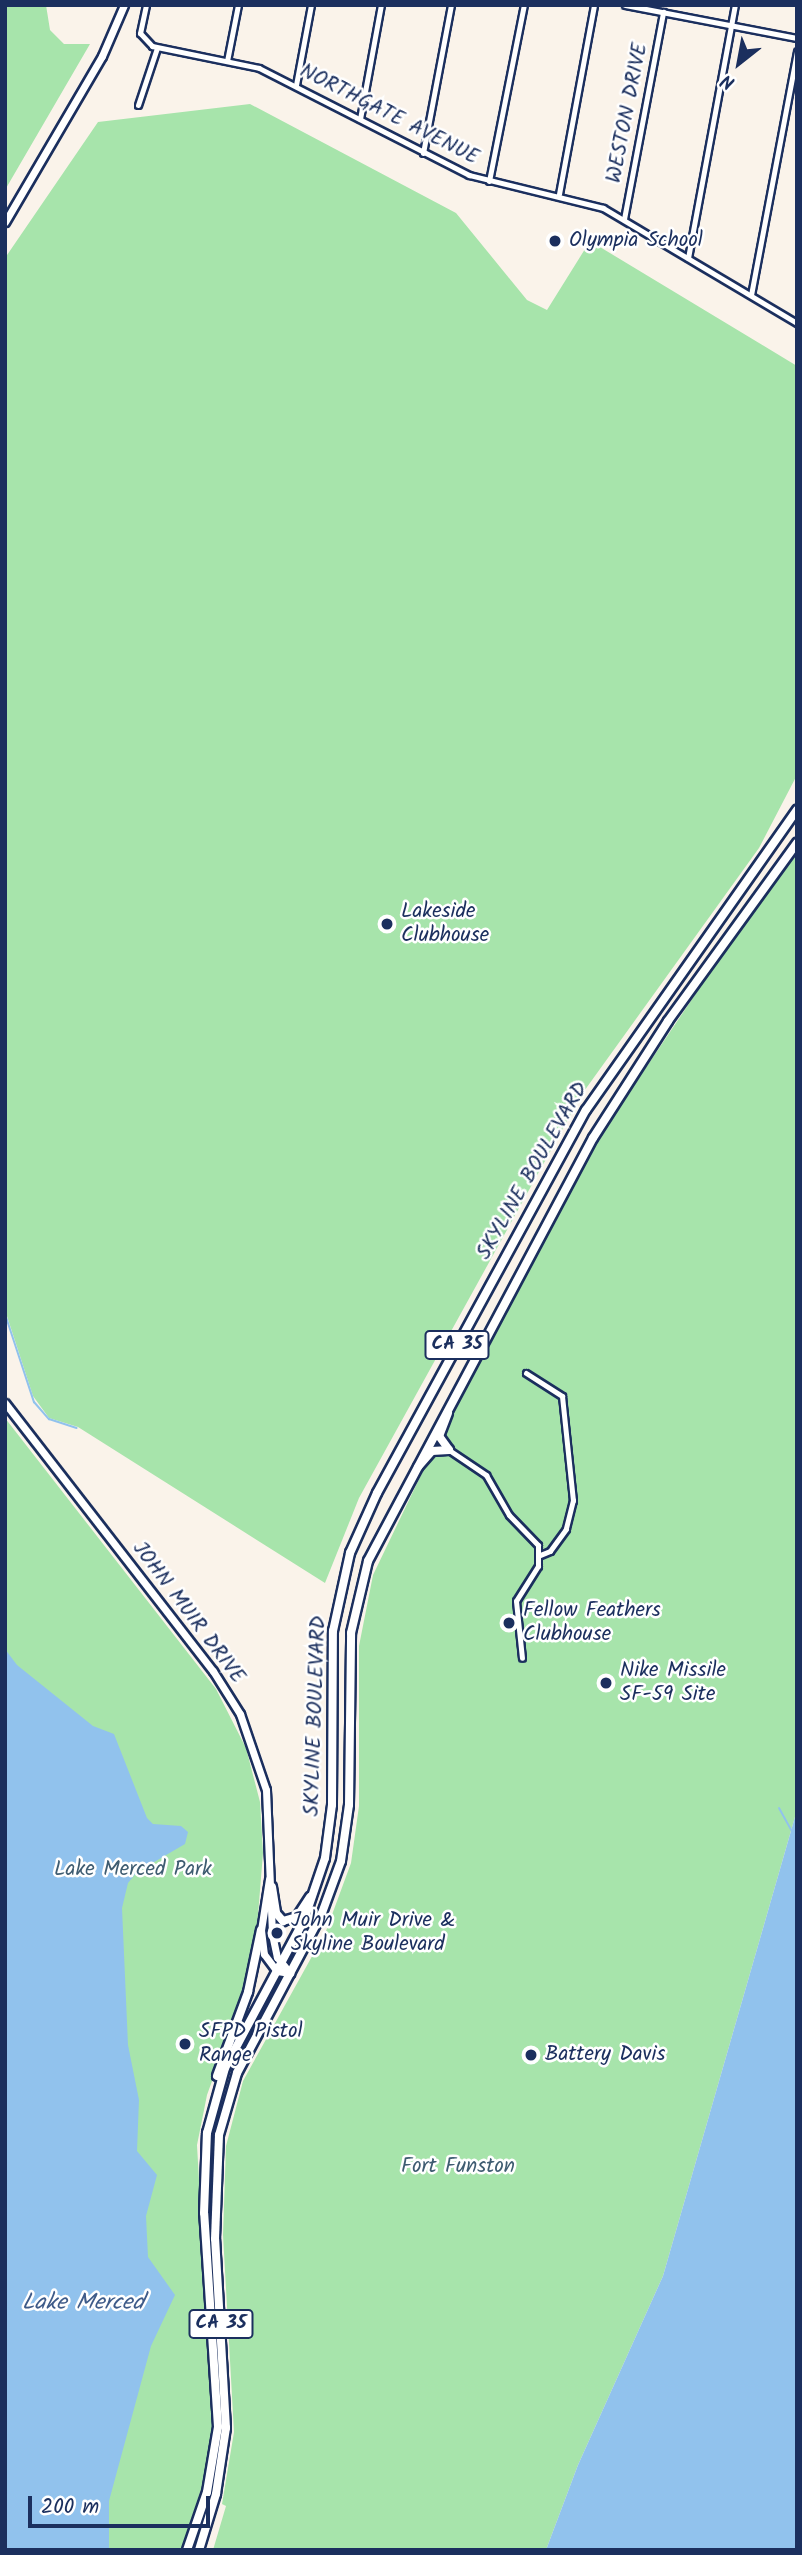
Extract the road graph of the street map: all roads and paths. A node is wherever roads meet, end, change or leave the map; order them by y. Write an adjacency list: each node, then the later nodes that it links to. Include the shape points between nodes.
1 (124, 5): 24 (street, via 102,56)
2 (146, 5): 14 (street, via 140,33)
3 (238, 5): 16 (street)
4 (311, 5): 17 (street)
5 (381, 5): 19 (street)
6 (452, 5): 20 (street)
7 (524, 5): 21 (street)
8 (594, 5): 22 (street)
9 (625, 5): 11 (street)
10 (735, 5): 12 (street)
11 (663, 12): 12 (street); 23 (street, WESTON DRIVE)
12 (731, 25): 13 (street); 25 (street)
13 (797, 38)
14 (156, 48): 16 (street, NORTHGATE AVENUE); 18 (street)
15 (797, 51): 26 (street)
16 (227, 61): 17 (street, NORTHGATE AVENUE, via 259,68)
17 (296, 85): 19 (street, NORTHGATE AVENUE)
18 (138, 105)
19 (360, 118): 20 (street, NORTHGATE AVENUE)
20 (423, 153): 21 (street, NORTHGATE AVENUE)
21 (489, 181): 22 (street, NORTHGATE AVENUE)
22 (559, 194): 23 (street, NORTHGATE AVENUE)
23 (624, 219): 25 (street, NORTHGATE AVENUE)
24 (5, 222)
25 (688, 258): 26 (street, NORTHGATE AVENUE)
26 (751, 295): 27 (street, NORTHGATE AVENUE)
27 (797, 323)
28 (797, 810): 38 (main road, SKYLINE BOULEVARD / CA 35, via 586,1111 360,1528 342,1579 333,1631 332,1805)
29 (797, 843): 31 (main road, SKYLINE BOULEVARD / CA 35, via 603,1120)
30 (526, 1373): 35 (street, via 562,1396 573,1500 566,1529 550,1551)
31 (461, 1380): 33 (main road, via 439,1436); 34 (main road, SKYLINE BOULEVARD / CA 35)
32 (5, 1403): 37 (street, JOHN MUIR DRIVE, via 235,1704 264,1778 271,1827)
33 (449, 1450): 34 (main road, via 432,1451); 35 (street, via 486,1475 509,1515 535,1540)
34 (409, 1477): 43 (main road, SKYLINE BOULEVARD / CA 35, via 373,1548 355,1608 349,1658 349,1805 341,1861 328,1901)
35 (540, 1555): 36 (street, via 516,1601)
36 (522, 1658)
37 (270, 1875): 39 (street, JOHN MUIR DRIVE); 40 (street, JOHN MUIR DRIVE)
38 (319, 1883): 39 (main road, via 299,1914 289,1921 276,1913); 41 (main road, SKYLINE BOULEVARD / CA 35)
39 (272, 1887): 41 (street, JOHN MUIR DRIVE, via 272,1934)
40 (261, 1930): 42 (street, JOHN MUIR DRIVE, via 264,1954); 44 (main road, via 251,1983 217,2075)
41 (282, 1961): 42 (main road, SKYLINE BOULEVARD / CA 35); 43 (street, JOHN MUIR DRIVE)
42 (277, 1970): 43 (street); 44 (main road, SKYLINE BOULEVARD / CA 35, via 231,2056)
43 (290, 1973): 46 (main road, SKYLINE BOULEVARD / CA 35, via 237,2073 219,2135 214,2226 226,2428 216,2494)
44 (213, 2106): 45 (main road, SKYLINE BOULEVARD / CA 35, via 206,2146 204,2213 218,2427 211,2479)
45 (187, 2550)
46 (199, 2550)

